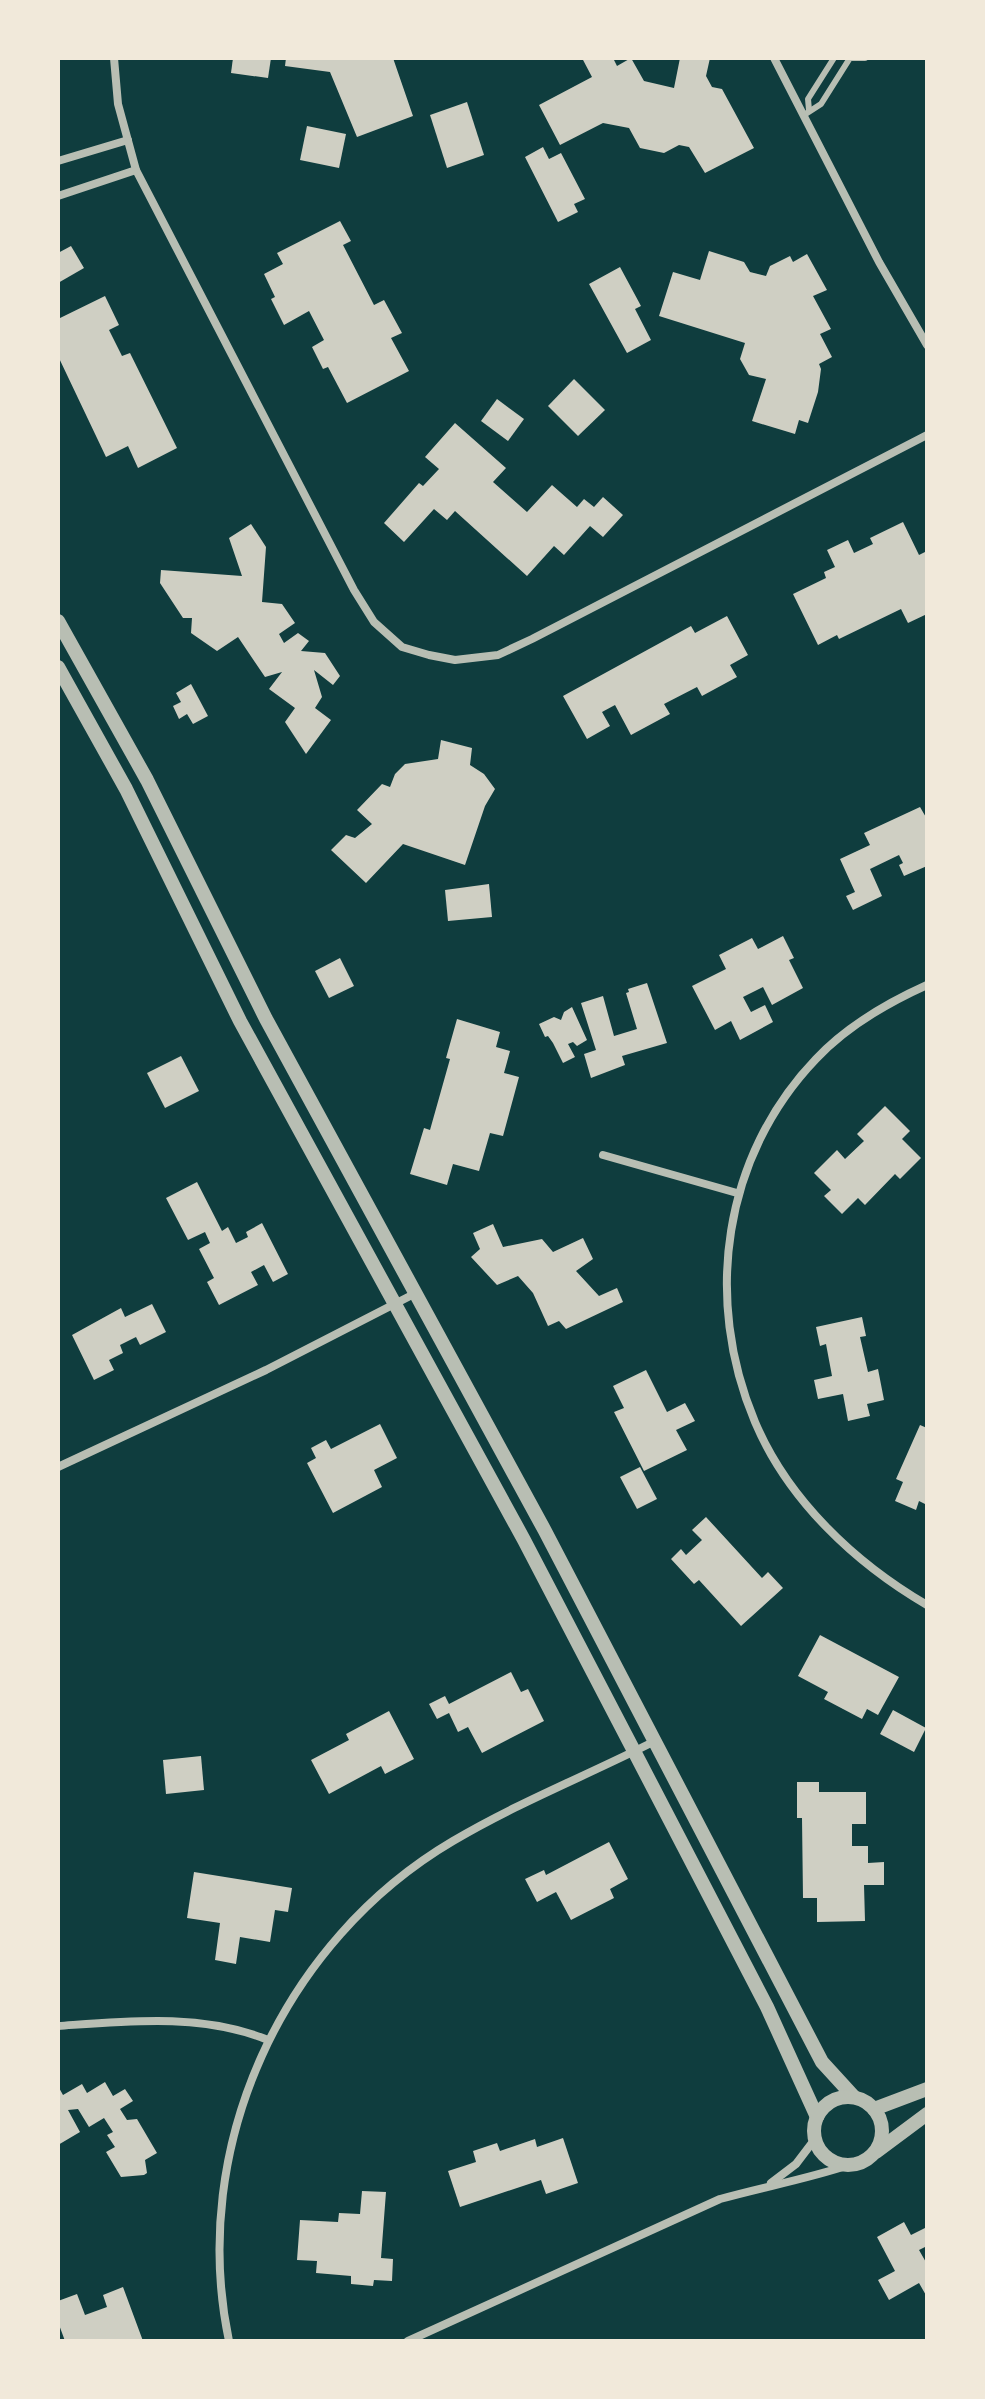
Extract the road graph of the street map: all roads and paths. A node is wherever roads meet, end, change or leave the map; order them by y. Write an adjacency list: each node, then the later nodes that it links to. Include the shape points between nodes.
1 (114, 58): 7 (street)
2 (774, 58): 6 (street)
3 (834, 58): 6 (lane, via 808,99)
4 (851, 58): 5 (lane); 6 (lane, via 821,104)
5 (865, 58)
6 (806, 112): 11 (street, via 879,262)
7 (128, 140): 8 (street); 9 (street)
8 (58, 161)
9 (136, 170): 10 (street); 12 (street, via 354,590 374,622 402,647 455,660 498,655)
10 (58, 196)
11 (927, 345)
12 (927, 435)
13 (58, 621): 18 (street, via 147,780 266,1019)
14 (58, 667): 19 (street, via 126,789 240,1021)
15 (927, 985): 17 (street, via 861,1022 817,1057 777,1110)
16 (603, 1155): 17 (street)
17 (737, 1193): 21 (street, via 726,1263 727,1309 736,1364 755,1423 811,1510 888,1582)
18 (414, 1294): 19 (street); 22 (street)
19 (395, 1305): 20 (street); 23 (street)
20 (58, 1467)
21 (927, 1605)
22 (655, 1741): 23 (street); 27 (street, via 822,2062)
23 (634, 1751): 25 (street, via 453,1841 391,1884 302,1981); 30 (street, via 767,2007)
24 (58, 2026): 25 (street, via 189,2022 218,2024)
25 (268, 2040): 35 (street, via 247,2089 221,2196)
26 (925, 2095): 28 (street)
27 (854, 2097): 28 (street); 30 (street, via 832,2101)
28 (874, 2109): 32 (street, via 882,2137)
29 (927, 2114): 32 (street)
30 (817, 2117): 31 (street)
31 (815, 2139): 33 (street, via 827,2158); 34 (street, via 796,2164)
32 (872, 2155): 33 (street)
33 (849, 2165): 34 (street)
34 (767, 2185): 36 (street, via 720,2199)
35 (229, 2341)
36 (408, 2341)

